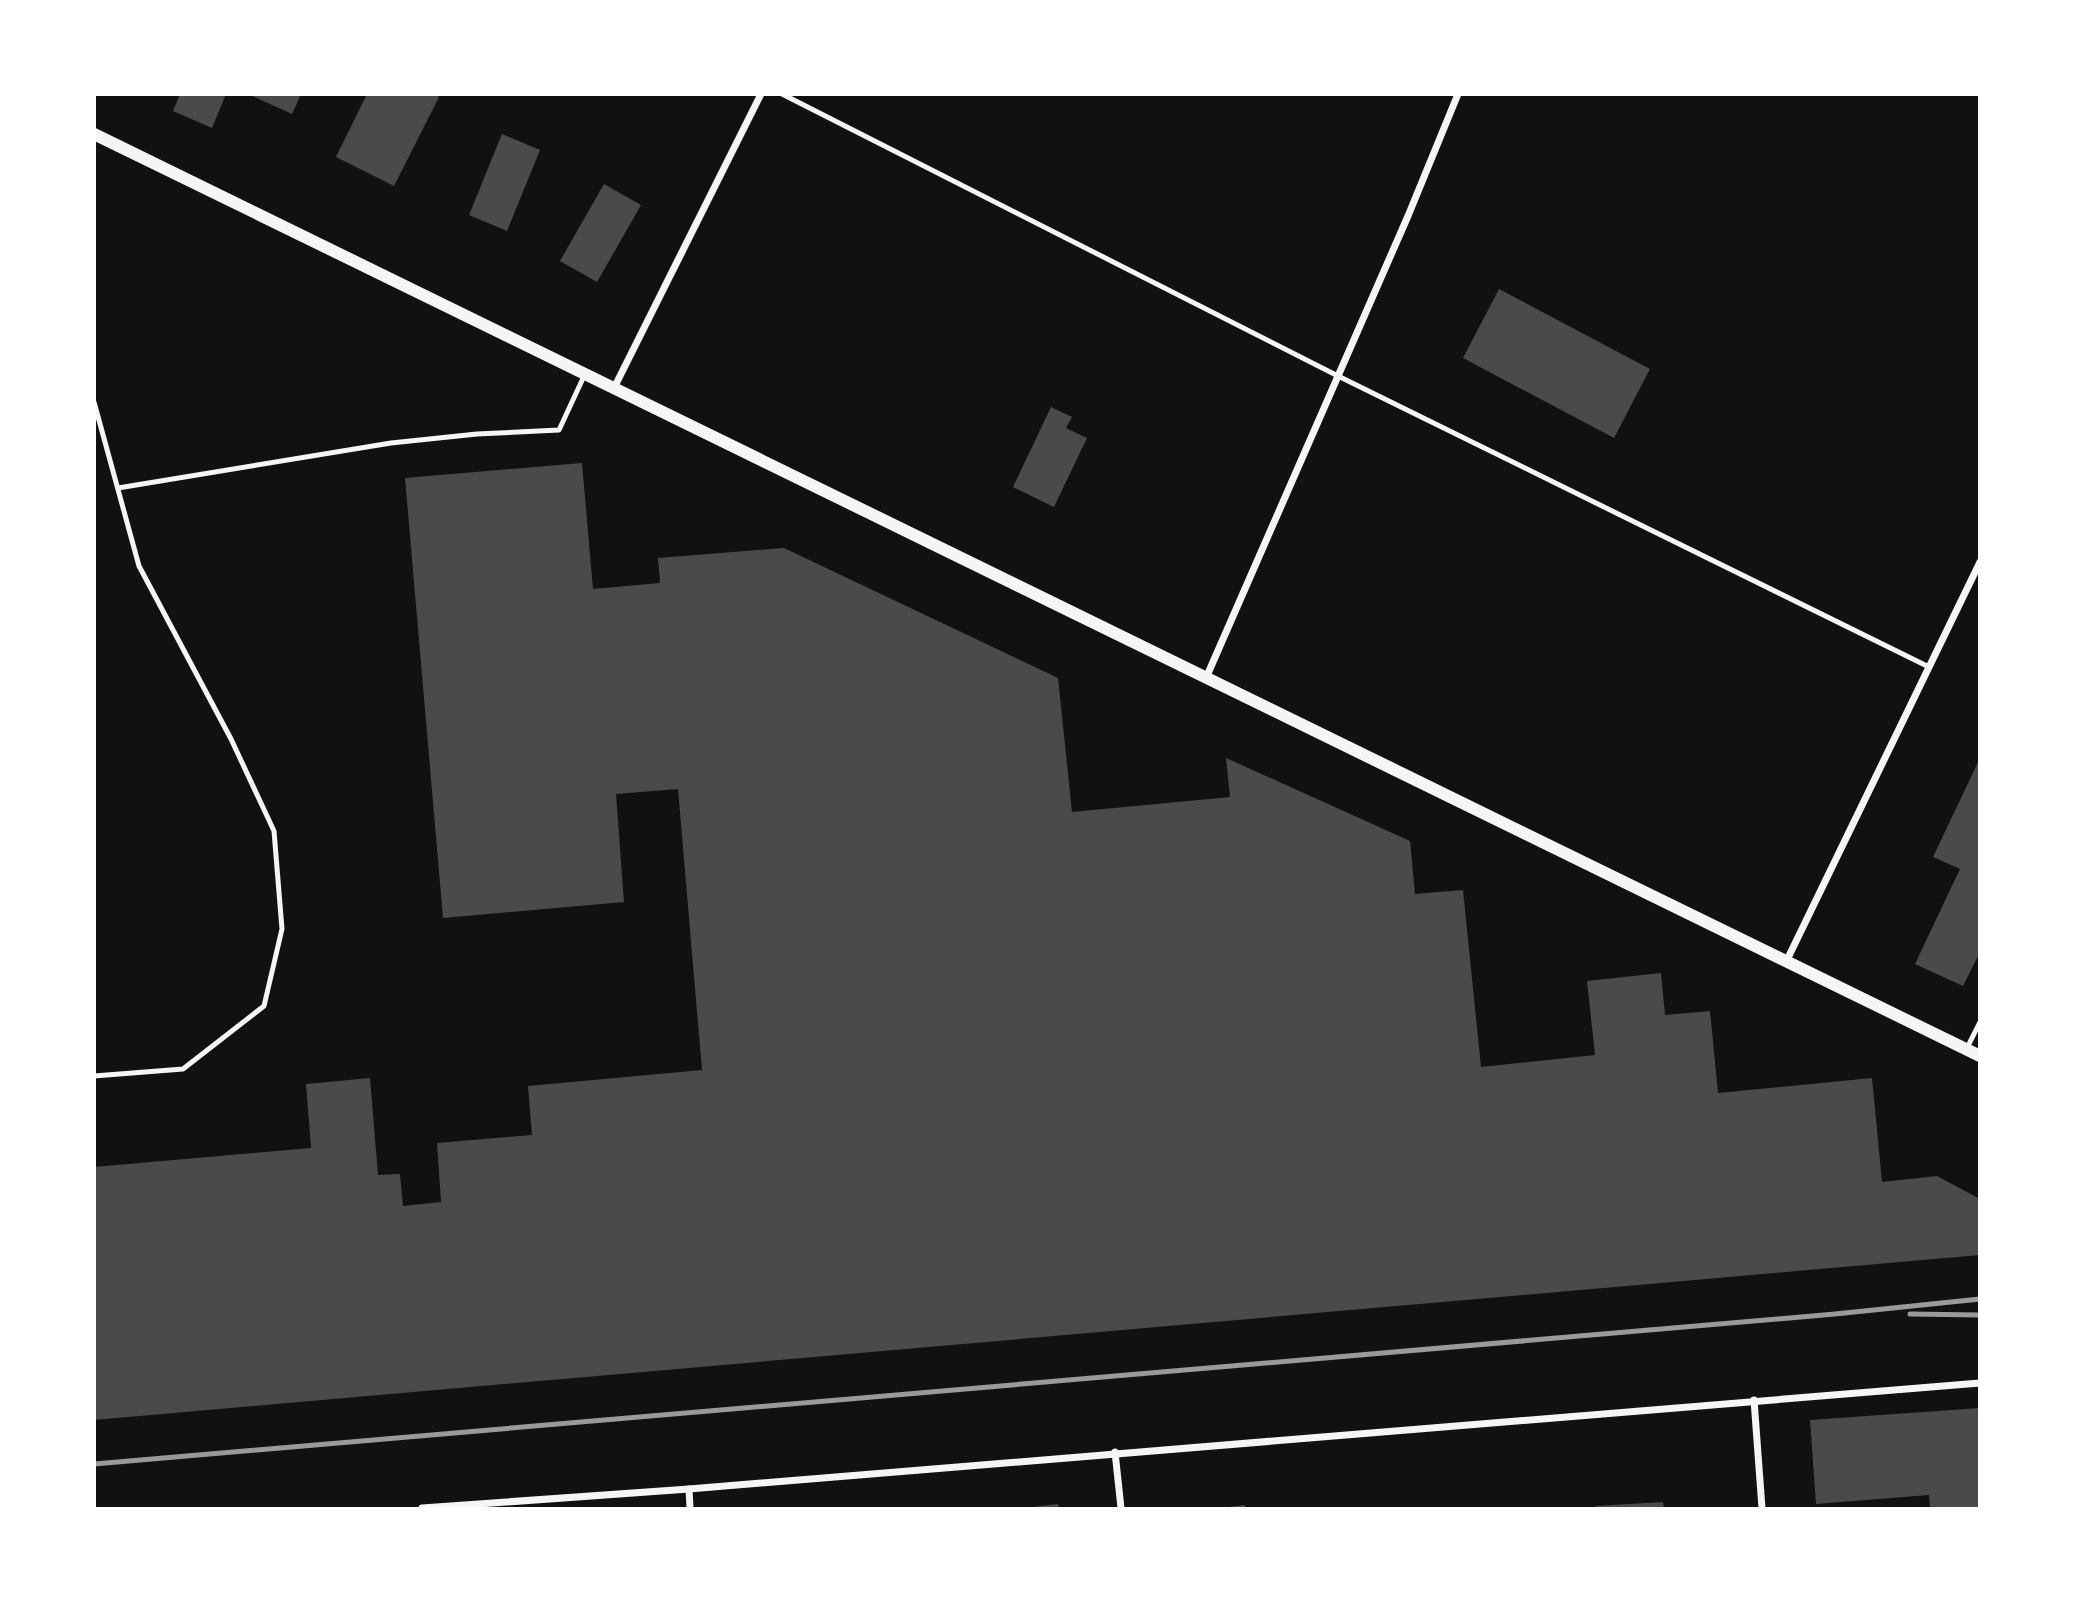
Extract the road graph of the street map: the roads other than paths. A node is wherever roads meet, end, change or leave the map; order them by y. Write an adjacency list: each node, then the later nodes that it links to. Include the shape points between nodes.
1 (761, 94): 7 (street)
2 (782, 94): 6 (lane)
3 (1458, 94): 6 (street)
4 (94, 134): 5 (street)
5 (585, 374): 7 (street); 9 (lane, via 558,430 391,443)
6 (1338, 376): 11 (lane); 12 (street)
7 (614, 388): 12 (street)
8 (94, 402): 9 (lane)
9 (118, 488): 17 (lane, via 139,566 274,831 282,929 264,1006 183,1069)
10 (1979, 562): 11 (street)
11 (1929, 667): 13 (street)
12 (1206, 678): 13 (street)
13 (1786, 962): 15 (street)
14 (1979, 1022): 15 (lane)
15 (1966, 1050): 16 (street)
16 (1979, 1056)
17 (94, 1076)
18 (1979, 1383): 19 (street)
19 (1754, 1400): 20 (street); 25 (street)
20 (1115, 1452): 21 (street); 24 (street)
21 (689, 1489): 22 (street); 23 (street)
22 (422, 1508)
23 (691, 1508)
24 (1121, 1508)
25 (1762, 1508)

